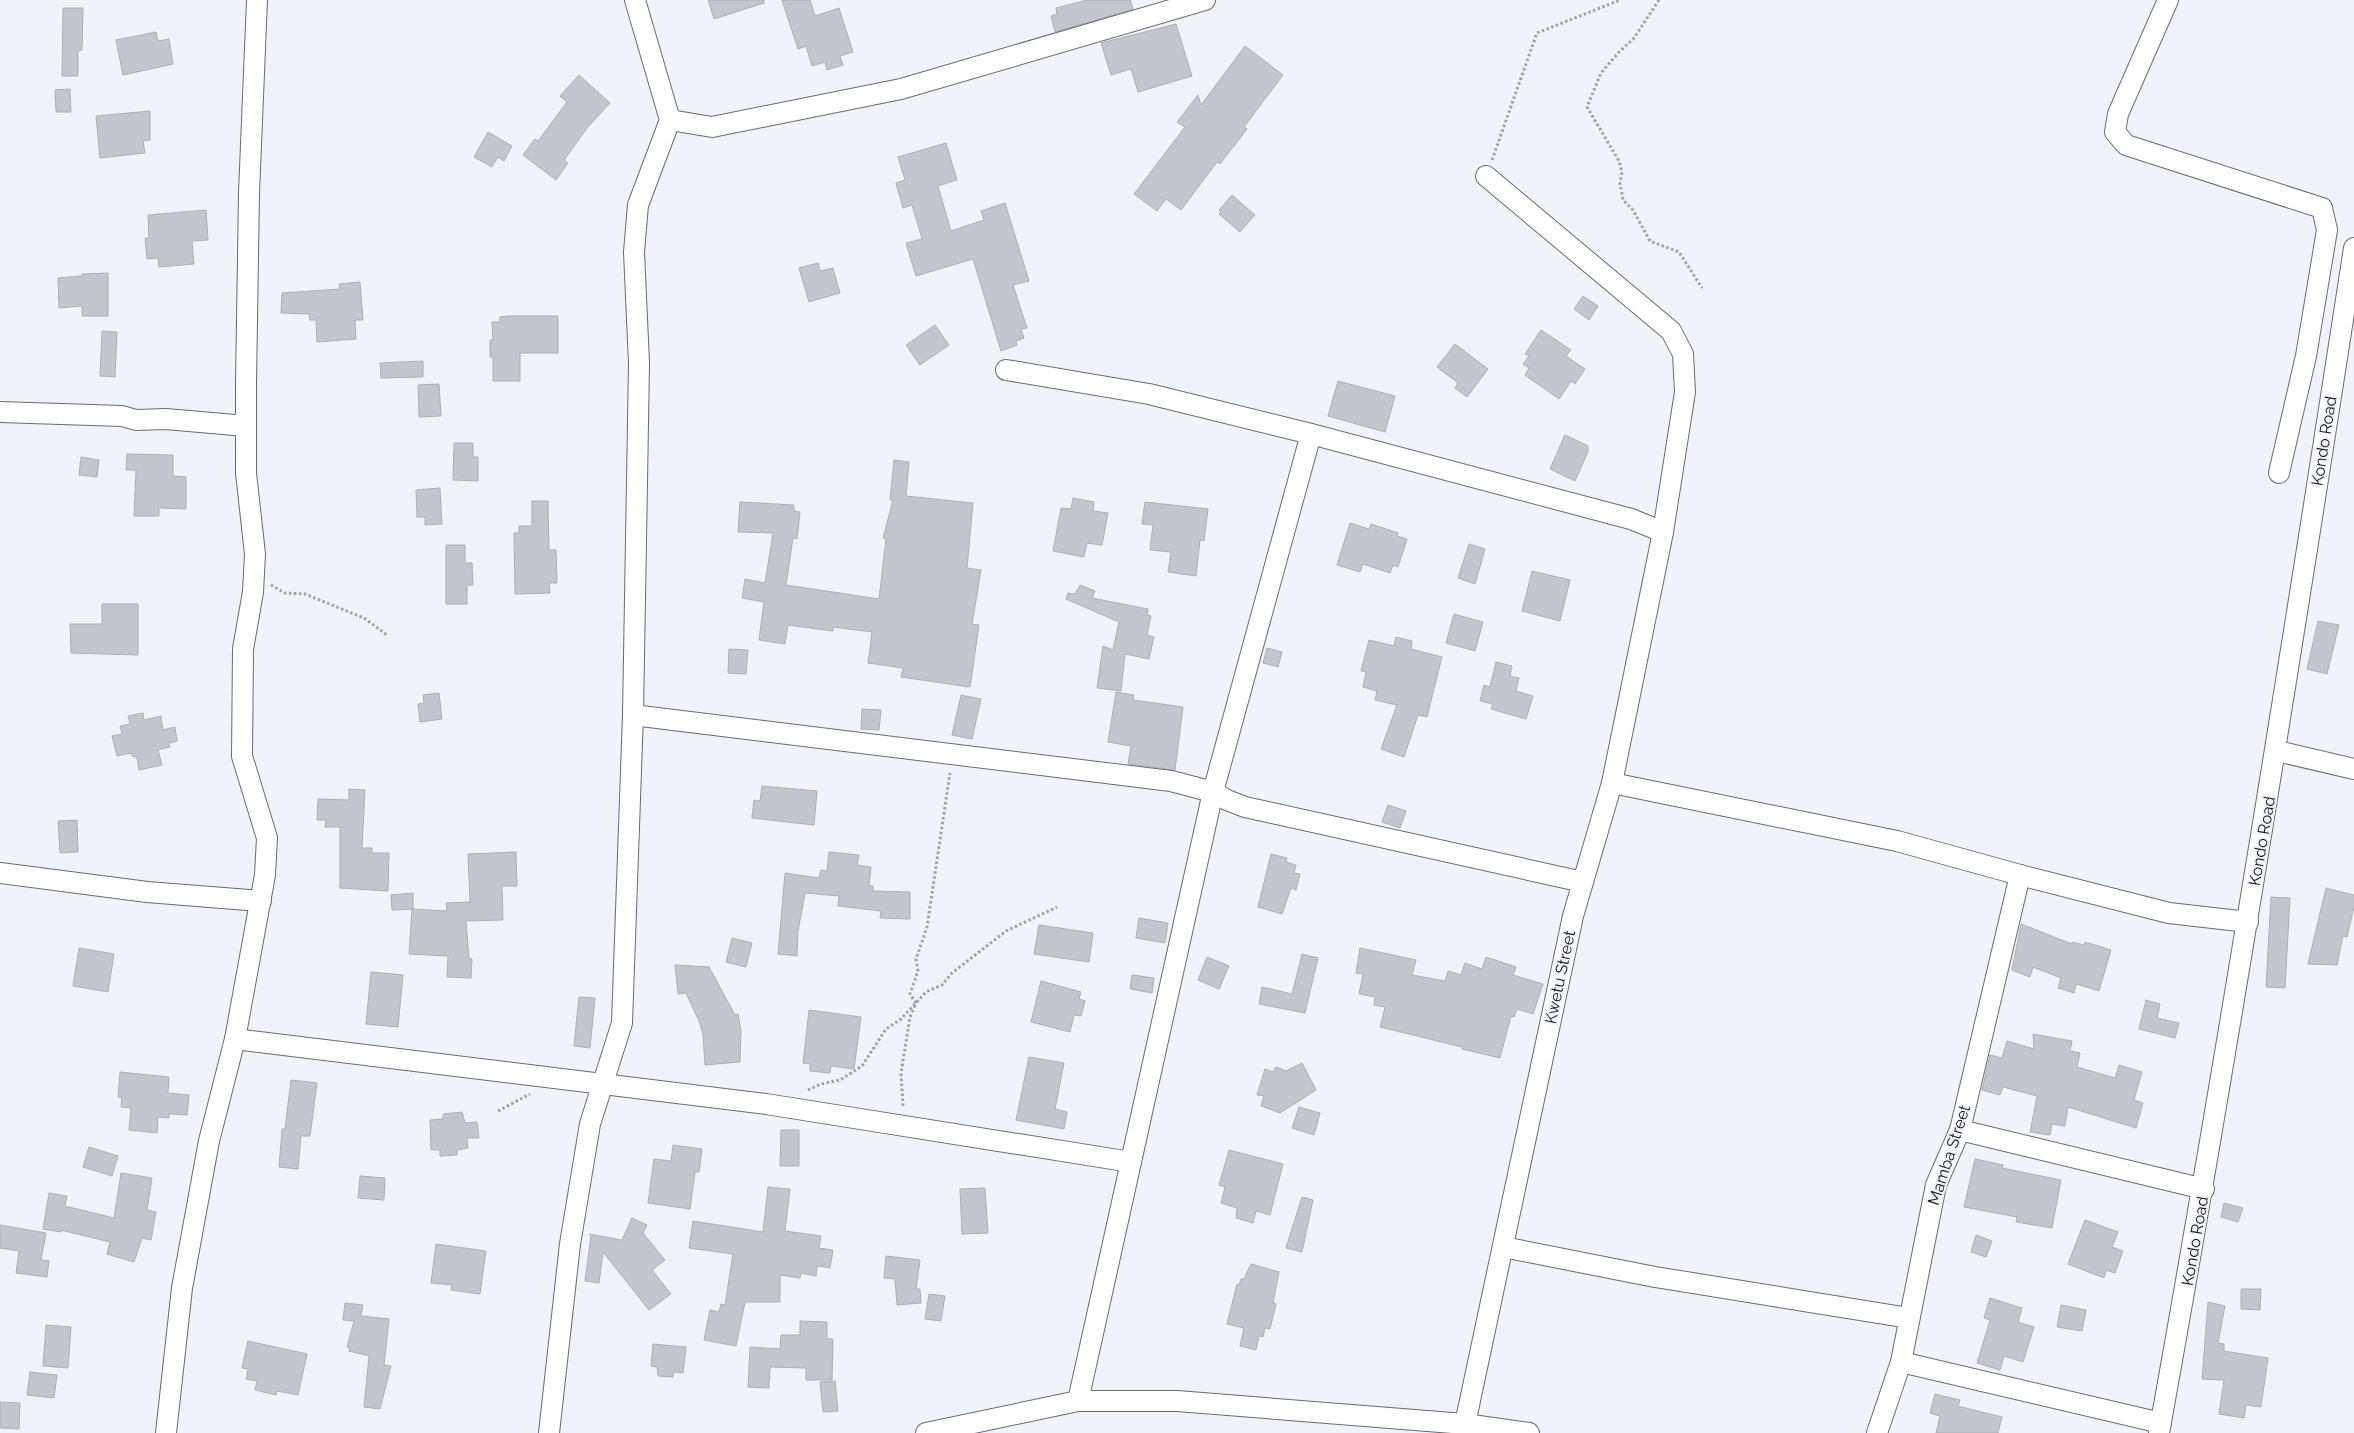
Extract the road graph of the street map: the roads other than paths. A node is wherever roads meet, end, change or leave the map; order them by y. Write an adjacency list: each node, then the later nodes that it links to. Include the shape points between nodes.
1 (257, 0): 10 (street, via 249,203)
2 (635, 0): 5 (street)
3 (1205, 0): 5 (street, via 901,89 712,127)
4 (2168, 0): 12 (street, via 2118,114 2115,132 2126,145 2322,208 2327,230 2306,356)
5 (670, 120): 14 (street, via 638,205 634,252 639,363)
6 (1486, 176): 13 (street, Kwetu Street, via 1671,331 1683,354 1685,392)
7 (2354, 248): 15 (street, Kondo Road)
8 (1006, 370): 11 (street, via 1149,394)
9 (0, 412): 10 (street, via 122,416 136,420 166,419)
10 (246, 426): 22 (street, via 246,473 255,554 253,592 243,649 242,756 266,838)
11 (1312, 434): 13 (street, via 1631,520); 18 (street)
12 (2279, 473)
13 (1663, 532): 17 (street, Kwetu Street)
14 (633, 715): 18 (street, via 1170,782); 25 (street, via 622,1023)
15 (2277, 751): 16 (street); 23 (street, Kondo Road)
16 (2354, 769)
17 (1612, 783): 20 (street, via 1897,841); 21 (street, Kwetu Street)
18 (1213, 792): 21 (street, via 1245,807); 27 (street)
19 (0, 873): 22 (street, via 147,892)
20 (2020, 876): 23 (street, via 2169,913); 26 (street, Mamba Street)
21 (1583, 882): 29 (street, Kwetu Street)
22 (261, 901): 24 (street)
23 (2248, 922): 28 (street, Kondo Road)
24 (235, 1040): 25 (street); 35 (street, via 209,1140 185,1270 171,1368)
25 (603, 1084): 27 (street, via 766,1104); 36 (street, via 590,1124 570,1244)
26 (1960, 1130): 28 (street); 30 (street, Mamba Street, via 1936,1185)
27 (1131, 1162): 32 (street)
28 (2204, 1189): 34 (street, Kondo Road)
29 (1503, 1247): 30 (street, via 1655,1277); 33 (street, Kwetu Street)
30 (1909, 1318): 31 (street, Mamba Street)
31 (1902, 1362): 34 (street); 39 (street, Mamba Street)
32 (1078, 1402): 33 (street, via 1177,1401); 37 (street)
33 (1465, 1424): 38 (street)
34 (2160, 1428)
35 (166, 1433)
36 (549, 1433)
37 (926, 1433)
38 (1529, 1433)
39 (1877, 1433)

